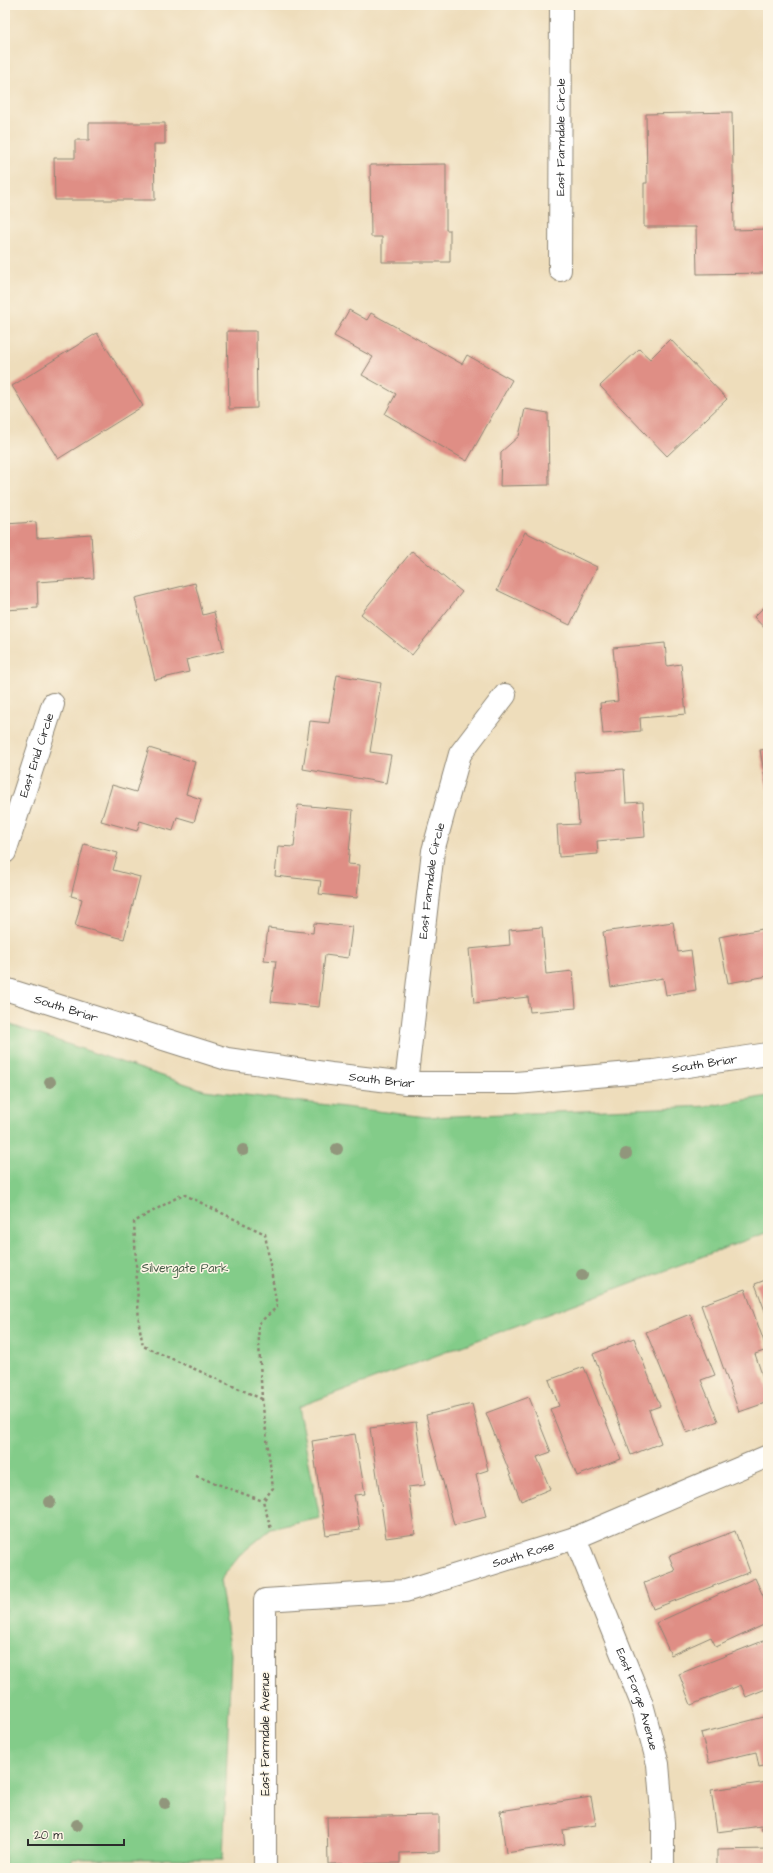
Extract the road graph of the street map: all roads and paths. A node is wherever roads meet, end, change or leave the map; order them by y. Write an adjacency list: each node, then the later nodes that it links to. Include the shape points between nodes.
1 (562, 5): 2 (street, East Farmdale Circle)
2 (560, 270)
3 (505, 695): 8 (street, East Farmdale Circle, via 460,754 433,851)
4 (53, 704): 5 (street, East Enid Circle)
5 (5, 852)
6 (5, 989): 8 (street, South Briar, via 227,1059)
7 (768, 1054): 8 (street, South Briar, via 654,1071 516,1083)
8 (406, 1083)
9 (262, 1399): 9 (path, via 258,1324 277,1308 265,1234 183,1194 134,1222 139,1324 143,1346); 12 (path, via 273,1488)
10 (768, 1456): 14 (street, South Rose)
11 (196, 1476): 12 (path)
12 (263, 1501): 13 (path)
13 (271, 1529)
14 (575, 1538): 15 (street, South Rose, via 405,1591); 17 (street, East Forge Avenue, via 642,1704 658,1764 663,1824)
15 (265, 1600): 16 (street, East Farmdale Avenue)
16 (265, 1868)
17 (663, 1868)

